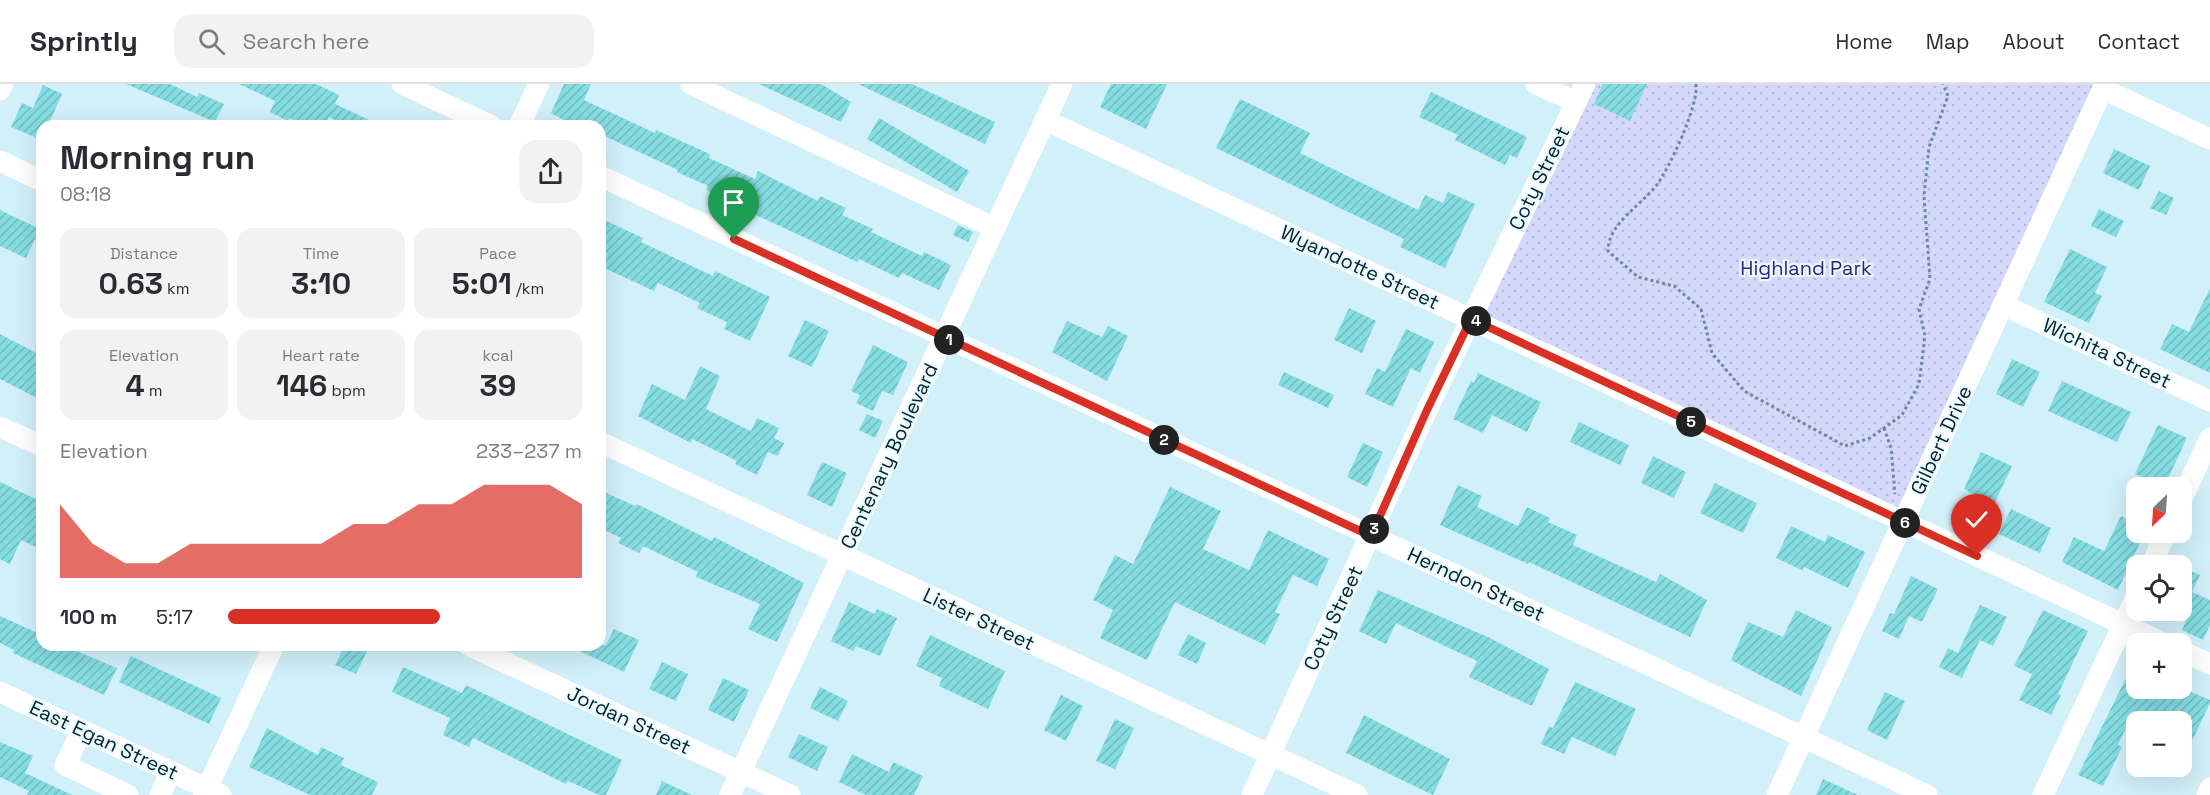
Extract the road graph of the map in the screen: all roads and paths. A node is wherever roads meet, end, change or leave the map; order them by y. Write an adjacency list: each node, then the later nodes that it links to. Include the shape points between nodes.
1 (3, 84): 10 (street)
2 (402, 84): 12 (street)
3 (539, 84): 13 (street)
4 (691, 84): 19 (street)
5 (1062, 84): 14 (street, Centenary Boulevard)
6 (1536, 84): 11 (street)
7 (1696, 84): 25 (path, via 1689,122 1657,185 1612,233 1608,251 1638,277 1674,286 1701,309 1712,353 1744,391 1845,446 1870,438)
8 (1943, 84): 25 (path, via 1948,96 1929,147 1924,196 1930,279 1919,309 1925,336 1919,384 1902,415)
9 (2104, 86): 15 (street); 20 (street, Gilbert Drive)
10 (0, 90)
11 (1580, 93): 21 (street, Coty Street)
12 (479, 120)
13 (522, 120)
14 (1045, 120): 19 (street, Centenary Boulevard); 21 (street, Wyandotte Street)
15 (2210, 139)
16 (0, 161): 17 (street)
17 (36, 178)
18 (606, 179): 22 (street, Herndon Street)
19 (995, 228): 22 (street, Centenary Boulevard)
20 (2003, 305): 23 (street, Wichita Street); 30 (street, Gilbert Drive)
21 (1471, 319): 30 (street, Wyandotte Street); 31 (street, Coty Street)
22 (944, 338): 31 (street, Herndon Street); 32 (street, Centenary Boulevard)
23 (2210, 402)
24 (0, 427): 27 (street)
25 (1884, 428): 30 (path, via 1891,448 1897,513)
26 (2210, 438): 29 (street)
27 (36, 443)
28 (606, 445): 32 (street, Lister Street)
29 (2192, 477)
30 (1904, 522): 34 (street, Wyandotte Street); 42 (street, Gilbert Drive)
31 (1371, 536): 42 (street, Herndon Street); 43 (street, Coty Street)
32 (842, 555): 43 (street, Lister Street); 45 (street, Centenary Boulevard)
33 (2126, 618): 34 (street)
34 (2123, 624): 35 (street, Wyandotte Street); 56 (street)
35 (2142, 633)
36 (271, 651): 47 (street)
37 (481, 651): 45 (street, Jordan Street)
38 (2192, 656): 39 (street)
39 (2210, 664)
40 (0, 692): 41 (street, East Egan Street)
41 (82, 730): 44 (street, East Egan Street); 49 (street, via 65,765)
42 (1804, 737): 48 (street, Herndon Street); 55 (street, Gilbert Drive)
43 (1271, 755): 53 (street, Coty Street); 54 (street, Lister Street)
44 (171, 772): 47 (street, East Egan Street); 50 (street)
45 (740, 772): 51 (street, Centenary Boulevard); 52 (street, Jordan Street)
46 (2210, 788): 57 (street)
47 (211, 793)
48 (1918, 793)
49 (128, 795)
50 (160, 795)
51 (730, 795)
52 (790, 795)
53 (1252, 795)
54 (1357, 795)
55 (1777, 795)
56 (2043, 795)
57 (2207, 795)

